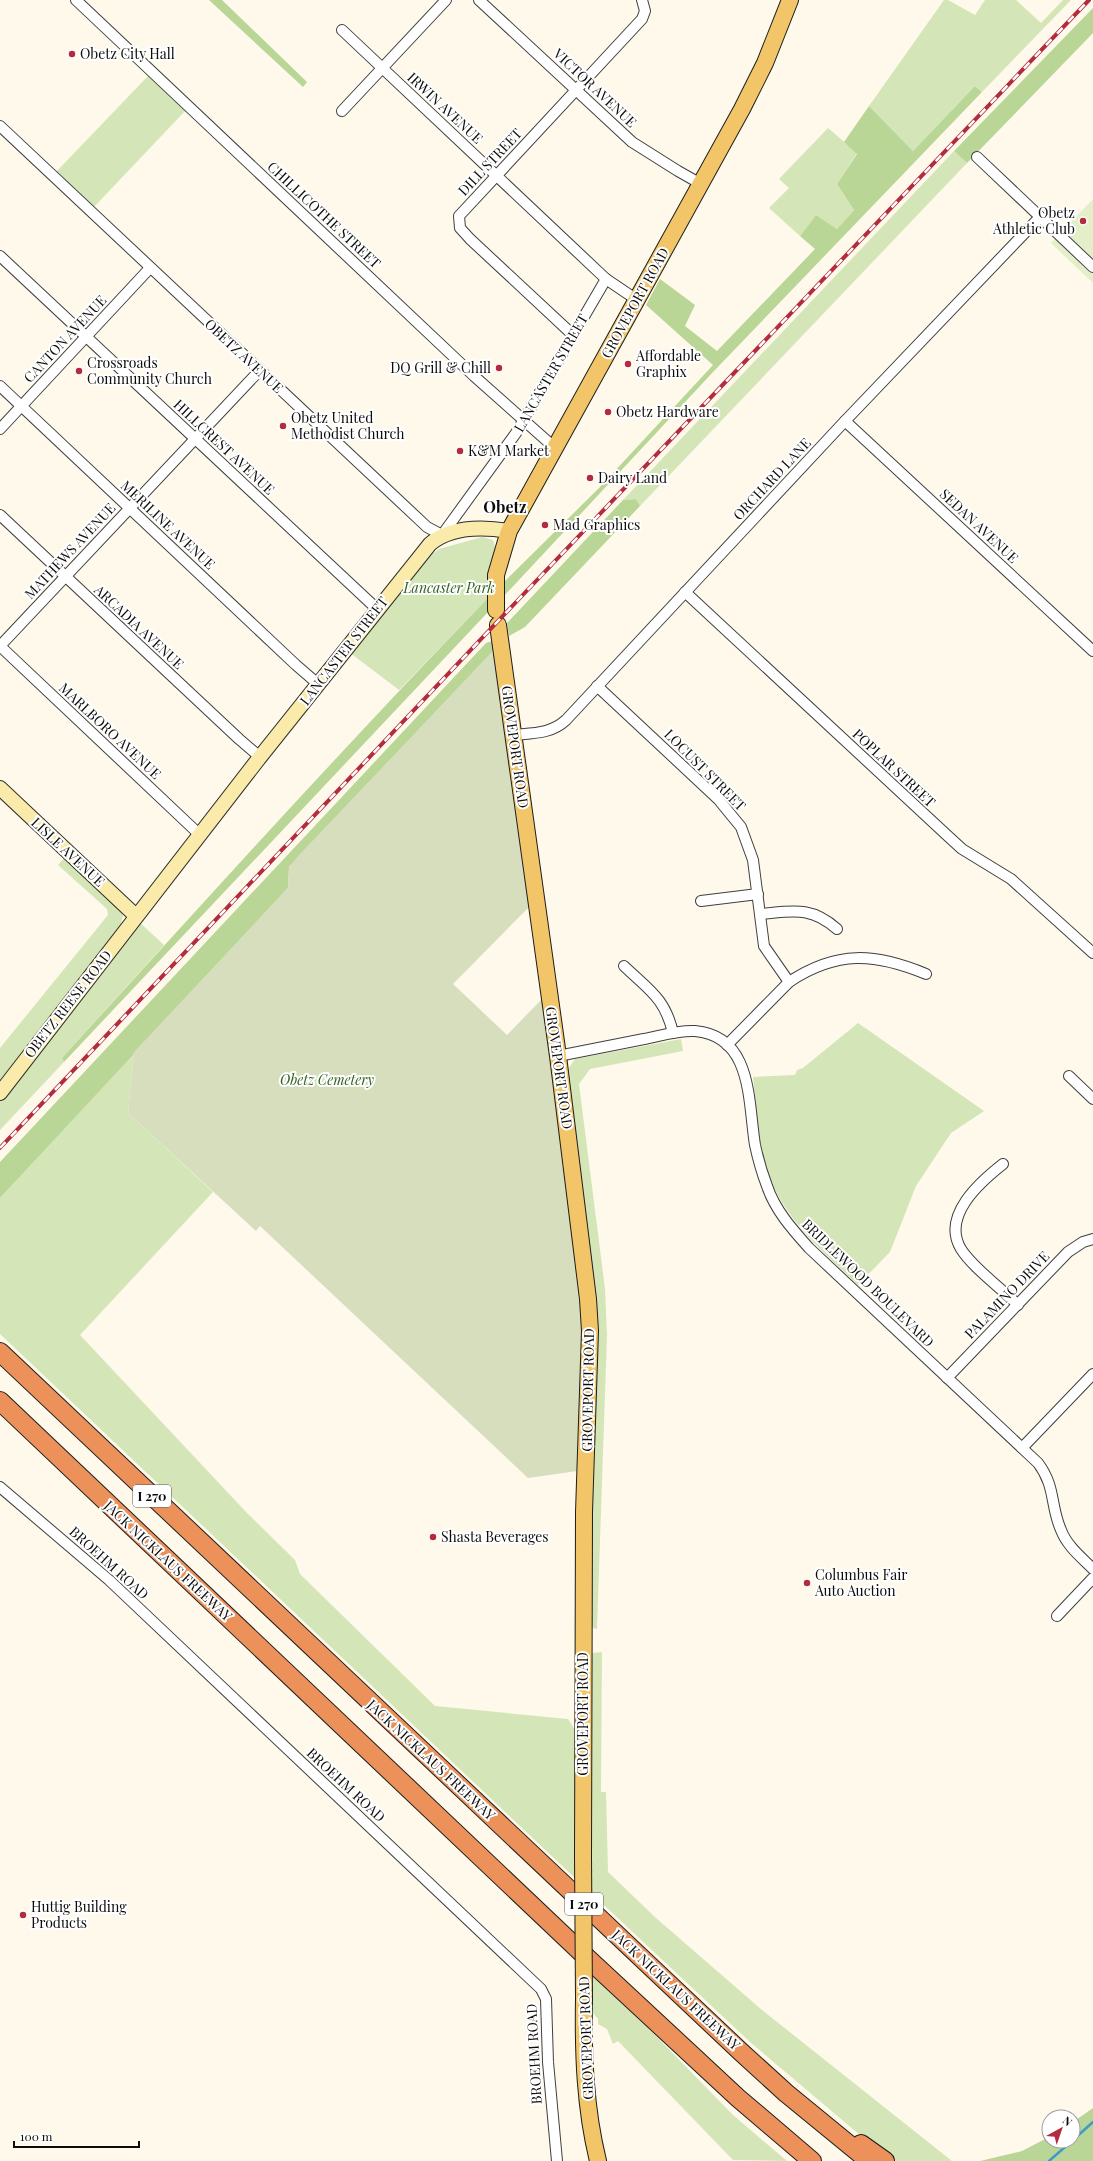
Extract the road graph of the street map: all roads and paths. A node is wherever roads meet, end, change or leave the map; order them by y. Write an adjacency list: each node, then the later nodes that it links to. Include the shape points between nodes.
1 (76, 0): 25 (street, CHILLICOTHE STREET)
2 (446, 0): 7 (street)
3 (479, 0): 8 (street, VICTOR AVENUE)
4 (642, 0): 8 (street, DILL STREET, via 645,11 642,19)
5 (790, 0): 13 (main road, GROVEPORT ROAD, via 765,63)
6 (342, 30): 7 (street, IRWIN AVENUE)
7 (382, 68): 9 (street); 12 (street, IRWIN AVENUE)
8 (576, 91): 12 (street, DILL STREET); 13 (street, VICTOR AVENUE, via 632,142)
9 (342, 111)
10 (0, 126): 17 (street, OBETZ AVENUE)
11 (977, 157): 14 (street)
12 (496, 176): 18 (street, IRWIN AVENUE); 20 (street, DILL STREET, via 458,216 460,228)
13 (701, 184): 19 (main road, GROVEPORT ROAD)
14 (1039, 218): 16 (street); 26 (street, ORCHARD LANE)
15 (0, 256): 21 (street, HILLCREST AVENUE)
16 (1093, 267)
17 (150, 268): 21 (street, CANTON AVENUE); 22 (street, OBETZ AVENUE)
18 (606, 279): 19 (street, IRWIN AVENUE); 20 (street, LANCASTER STREET)
19 (637, 300): 29 (main road, GROVEPORT ROAD)
20 (573, 335): 25 (street, LANCASTER STREET)
21 (87, 337): 24 (street, CANTON AVENUE); 28 (street, HILLCREST AVENUE)
22 (260, 370): 28 (street, MATHEWS AVENUE); 33 (street, OBETZ AVENUE, via 427,527)
23 (0, 386): 24 (street, MERILINE AVENUE)
24 (22, 406): 27 (street, CANTON AVENUE); 30 (street, MERILINE AVENUE)
25 (524, 420): 29 (street, CHILLICOTHE STREET); 33 (street, LANCASTER STREET)
26 (845, 421): 35 (street, ORCHARD LANE); 38 (street, SEDAN AVENUE)
27 (0, 429)
28 (195, 439): 30 (street, MATHEWS AVENUE); 36 (street, HILLCREST AVENUE)
29 (555, 448): 32 (main road, GROVEPORT ROAD)
30 (130, 508): 34 (street, MATHEWS AVENUE); 39 (street, MERILINE AVENUE)
31 (0, 515): 34 (street, ARCADIA AVENUE)
32 (509, 531): 33 (street, via 480,528); 41 (main road, GROVEPORT ROAD, via 496,575 497,617)
33 (442, 536): 36 (street, LANCASTER STREET, via 427,547)
34 (65, 576): 37 (street, MATHEWS AVENUE); 42 (street, ARCADIA AVENUE)
35 (685, 592): 40 (street, ORCHARD LANE); 50 (street, POPLAR STREET, via 950,838 1023,889)
36 (377, 609): 39 (street, LANCASTER STREET)
37 (0, 646): 44 (street, MARLBORO AVENUE)
38 (1093, 651)
39 (318, 684): 42 (street, LANCASTER STREET)
40 (597, 686): 41 (street, ORCHARD LANE, via 558,727); 45 (street, LOCUST STREET, via 730,812 741,827 754,860)
41 (513, 736): 56 (main road, GROVEPORT ROAD)
42 (260, 757): 44 (street, LANCASTER STREET)
43 (0, 788): 48 (street, LISLE AVENUE)
44 (200, 835): 48 (street, LANCASTER STREET)
45 (758, 894): 46 (street); 47 (street, LOCUST STREET)
46 (701, 901)
47 (761, 914): 49 (street, via 806,911 818,914); 53 (street, LOCUST STREET, via 764,946)
48 (136, 916): 58 (street, OBETZ REESE ROAD)
49 (837, 929)
50 (1093, 953)
51 (624, 966): 54 (street, via 663,1004)
52 (926, 974): 53 (street, via 884,959 853,958 826,964)
53 (789, 982): 55 (street)
54 (673, 1033): 55 (street, BRIDLEWOOD BOULEVARD, via 707,1033); 56 (street, BRIDLEWOOD BOULEVARD)
55 (728, 1045): 65 (street, BRIDLEWOOD BOULEVARD, via 743,1069 755,1146 767,1188 783,1217 809,1248)
56 (558, 1056): 74 (main road, GROVEPORT ROAD, bridge, via 580,1227 590,1331 584,1520 584,2055 586,2094)
57 (1068, 1076): 59 (street)
58 (0, 1093)
59 (1093, 1099)
60 (1003, 1164): 62 (street, via 982,1180 961,1209 955,1225 958,1242 967,1257)
61 (1093, 1239): 62 (street, PALAMINO DRIVE, via 1068,1252)
62 (1018, 1305): 65 (street, PALAMINO DRIVE)
63 (0, 1352): 72 (highway, JACK NICKLAUS FREEWAY / I 270)
64 (1093, 1374): 67 (street)
65 (947, 1378): 67 (street, BRIDLEWOOD BOULEVARD)
66 (0, 1401): 75 (highway, JACK NICKLAUS FREEWAY / I 270, via 577,1949 738,2098)
67 (1022, 1448): 69 (street, BRIDLEWOOD BOULEVARD, via 1038,1463 1050,1482 1056,1514 1067,1541)
68 (0, 1487): 73 (street, BROEHM ROAD, via 109,1580 541,1989 546,1999 548,2062)
69 (1093, 1569)
70 (1093, 1578): 71 (street)
71 (1057, 1616)
72 (786, 2093): 76 (highway, JACK NICKLAUS FREEWAY / I 270); 77 (highway)
73 (557, 2161)
74 (598, 2161)
75 (812, 2161)
76 (869, 2161)
77 (885, 2161)

